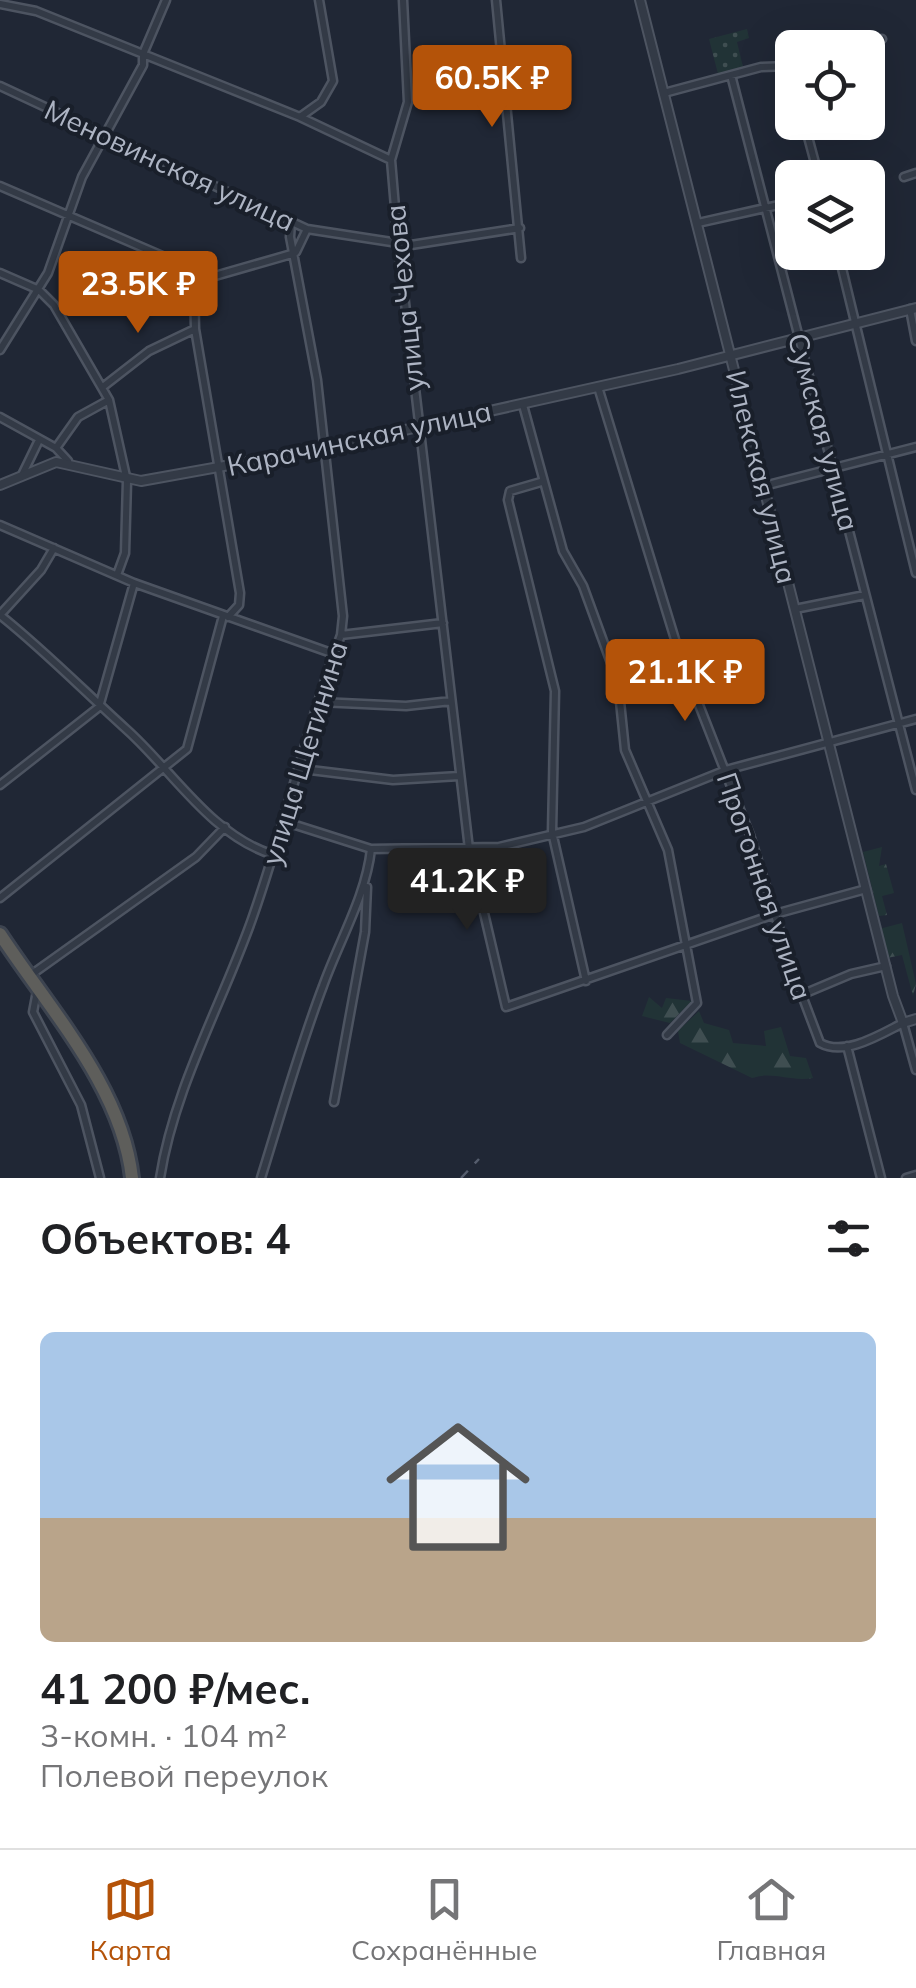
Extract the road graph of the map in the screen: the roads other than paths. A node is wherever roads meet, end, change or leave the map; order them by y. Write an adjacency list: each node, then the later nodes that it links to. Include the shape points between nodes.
1 (166, 0): 7 (street)
2 (319, 0): 12 (street, via 333,82)
3 (403, 0): 14 (street, улица Чехова, via 408,102)
4 (496, 0): 23 (street)
5 (640, 0): 11 (street, Илекская улица)
6 (0, 4): 7 (street, via 36,11)
7 (143, 54): 12 (street); 13 (street, via 144,64)
8 (775, 65): 9 (street)
9 (731, 75): 11 (street); 19 (street, Сумская улица)
10 (0, 86): 13 (street, Меновинская улица)
11 (664, 92): 22 (street, Илекская улица)
12 (300, 117): 14 (street)
13 (106, 135): 20 (street, via 82,176); 21 (street, Меновинская улица)
14 (391, 160): 25 (street, улица Чехова)
15 (916, 173): 16 (street)
16 (904, 176)
17 (0, 186): 20 (street)
18 (775, 205): 19 (street)
19 (766, 207): 22 (street); 35 (street, Сумская улица)
20 (70, 218): 30 (street, via 168,258); 31 (street)
21 (291, 222): 24 (street, Меновинская улица); 26 (street, улица Щетинина)
22 (698, 223): 38 (street, Илекская улица)
23 (520, 228): 25 (street, Меновинская улица); 27 (street)
24 (307, 229): 25 (street, Меновинская улица); 26 (street)
25 (398, 243): 44 (street, улица Чехова)
26 (295, 253): 30 (street); 48 (street, улица Щетинина)
27 (521, 258)
28 (842, 270): 33 (street)
29 (0, 272): 31 (street)
30 (194, 282): 34 (street)
31 (40, 290): 37 (street); 39 (street)
32 (913, 308): 33 (street, Карачинская улица); 36 (street)
33 (854, 324): 35 (street, Карачинская улица); 49 (street)
34 (195, 329): 39 (street, via 149,350); 51 (street)
35 (799, 338): 38 (street, Карачинская улица); 52 (street, Сумская улица)
36 (916, 341)
37 (0, 350)
38 (732, 356): 40 (street, Карачинская улица); 57 (street, Илекская улица)
39 (104, 386): 41 (street)
40 (598, 387): 42 (street, Карачинская улица); 80 (street, Прогонная улица, via 681,659)
41 (109, 400): 47 (street, via 78,417); 54 (street)
42 (523, 404): 44 (street, Карачинская улица); 55 (street)
43 (0, 416): 45 (street, Карачинская улица)
44 (418, 428): 48 (street, Карачинская улица); 69 (street, улица Чехова)
45 (39, 440): 47 (street, Карачинская улица); 53 (street)
46 (916, 447): 49 (street)
47 (56, 448): 50 (street, Карачинская улица)
48 (324, 448): 51 (street, Карачинская улица); 70 (street, улица Щетинина)
49 (888, 454): 52 (street); 60 (street)
50 (68, 461): 53 (street); 54 (street, Карачинская улица)
51 (220, 467): 54 (street, Карачинская улица); 64 (street)
52 (834, 468): 57 (street); 63 (street, Сумская улица)
53 (23, 473): 56 (street)
54 (127, 481): 61 (street)
55 (542, 482): 84 (street, via 563,552 584,586 618,682 625,750); 87 (street, via 510,491 508,500 555,691)
56 (0, 485)
57 (764, 486): 65 (street, Илекская улица)
58 (0, 525): 59 (street)
59 (54, 548): 61 (street); 66 (street)
60 (916, 573)
61 (117, 575): 62 (street)
62 (134, 583): 67 (street); 74 (street)
63 (865, 596): 65 (street); 76 (street, Сумская улица)
64 (239, 605): 67 (street); 68 (street)
65 (794, 610): 77 (street, Илекская улица)
66 (0, 615): 74 (street)
67 (226, 617): 68 (street); 78 (street, via 187,749)
68 (243, 622): 71 (street)
69 (442, 624): 70 (street); 72 (street, улица Чехова)
70 (341, 635): 71 (street, улица Щетинина)
71 (334, 654): 73 (street, улица Щетинина)
72 (451, 701): 73 (street); 81 (street, улица Чехова)
73 (320, 702): 79 (street, улица Щетинина)
74 (99, 707): 78 (street); 82 (street)
75 (916, 719): 76 (street)
76 (898, 724): 77 (street); 83 (street, Сумская улица)
77 (828, 741): 80 (street); 94 (street, Илекская улица)
78 (164, 768): 86 (street); 95 (street)
79 (302, 769): 81 (street, via 393,780); 85 (street, улица Щетинина)
80 (726, 770): 84 (street); 96 (street, Прогонная улица)
81 (459, 776): 88 (street, улица Чехова)
82 (0, 785)
83 (916, 790)
84 (648, 800): 87 (street, via 584,827); 98 (street, via 668,850)
85 (286, 822): 91 (street); 92 (street, улица Щетинина)
86 (225, 827): 92 (street); 100 (street, via 196,857)
87 (552, 832): 89 (street); 101 (street)
88 (467, 836): 89 (street); 90 (street, улица Чехова)
89 (480, 848): 90 (street)
90 (469, 849): 91 (street); 101 (street, улица Чехова, via 506,1007)
91 (371, 850): 93 (street)
92 (271, 854): 113 (street, улица Щетинина, via 181,1098)
93 (367, 886): 109 (street, via 366,932); 114 (street, via 350,912 319,997)
94 (866, 889): 96 (street); 99 (street, Илекская улица)
95 (0, 898)
96 (775, 914): 98 (street); 103 (street, Прогонная улица)
97 (0, 934): 100 (highway)
98 (688, 943): 101 (street); 106 (street, via 697,1002)
99 (886, 966): 103 (street); 105 (street, Илекская улица)
100 (28, 977): 102 (highway)
101 (586, 981)
102 (38, 991): 111 (street, via 33,1012 81,1105); 112 (highway, via 112,1106)
103 (801, 995): 107 (street, Прогонная улица, via 820,1042)
104 (916, 1020): 105 (street)
105 (903, 1023): 107 (street); 108 (street, Илекская улица)
106 (667, 1035)
107 (846, 1046): 115 (street)
108 (916, 1070)
109 (334, 1102)
110 (916, 1175): 116 (street)
111 (100, 1178)
112 (132, 1178)
113 (160, 1178)
114 (261, 1178)
115 (882, 1178)
116 (906, 1178)

